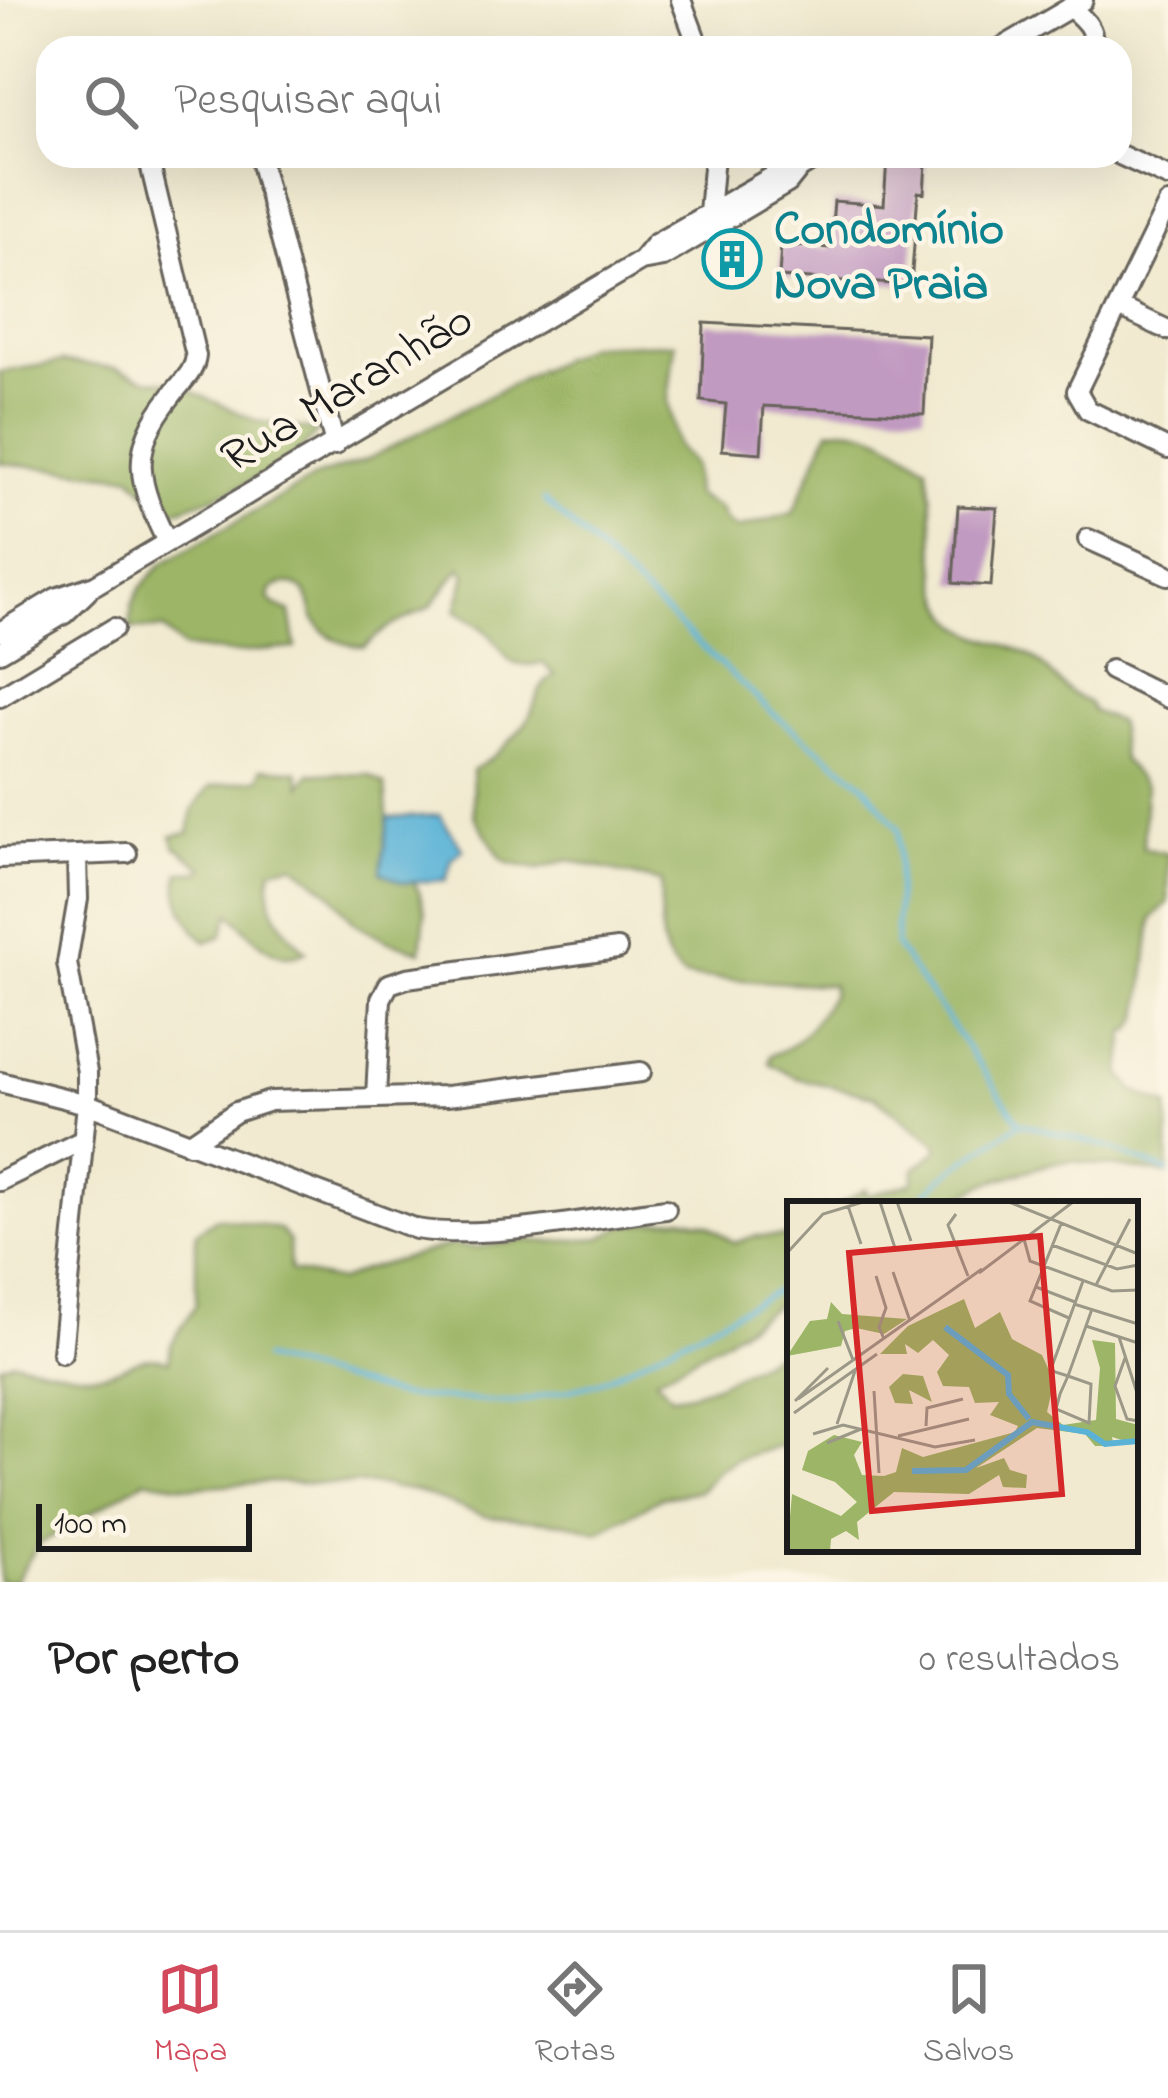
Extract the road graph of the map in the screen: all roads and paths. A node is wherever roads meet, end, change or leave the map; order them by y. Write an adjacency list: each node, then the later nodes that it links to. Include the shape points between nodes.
1 (681, 0): 3 (street)
2 (1077, 4): 4 (street); 5 (street)
3 (694, 36)
4 (1022, 36)
5 (1094, 36)
6 (1132, 160): 11 (street)
7 (151, 168): 19 (street, via 196,356 158,412 140,464 146,500)
8 (262, 168): 16 (street)
9 (714, 168): 13 (street)
10 (800, 168): 13 (street, Rua Maranhão, via 782,170)
11 (1168, 177)
12 (1168, 204): 14 (street)
13 (719, 213): 16 (street, Rua Maranhão, via 655,244 641,262)
14 (1119, 307): 15 (street); 17 (street, via 1078,397 1088,410)
15 (1168, 330)
16 (335, 445): 19 (street, Rua Maranhão)
17 (1168, 448)
18 (1088, 539): 20 (street)
19 (167, 542): 22 (street, Rua Maranhão, via 94,585 64,614)
20 (1168, 575)
21 (115, 628): 24 (street)
22 (1, 645): 24 (street)
23 (1111, 670): 26 (street)
24 (28, 682): 25 (street)
25 (0, 697)
26 (1168, 698)
27 (127, 854): 28 (street)
28 (76, 856): 29 (street); 34 (street, via 67,963)
29 (0, 858)
30 (617, 949): 33 (street, via 389,985 381,999)
31 (641, 1072): 33 (street, via 446,1096)
32 (0, 1082): 34 (street)
33 (376, 1096): 36 (street, via 252,1105)
34 (86, 1104): 35 (street); 36 (street)
35 (83, 1140): 37 (street); 39 (street)
36 (189, 1144): 38 (street, via 381,1219 441,1233)
37 (0, 1181)
38 (667, 1209)
39 (62, 1353)

